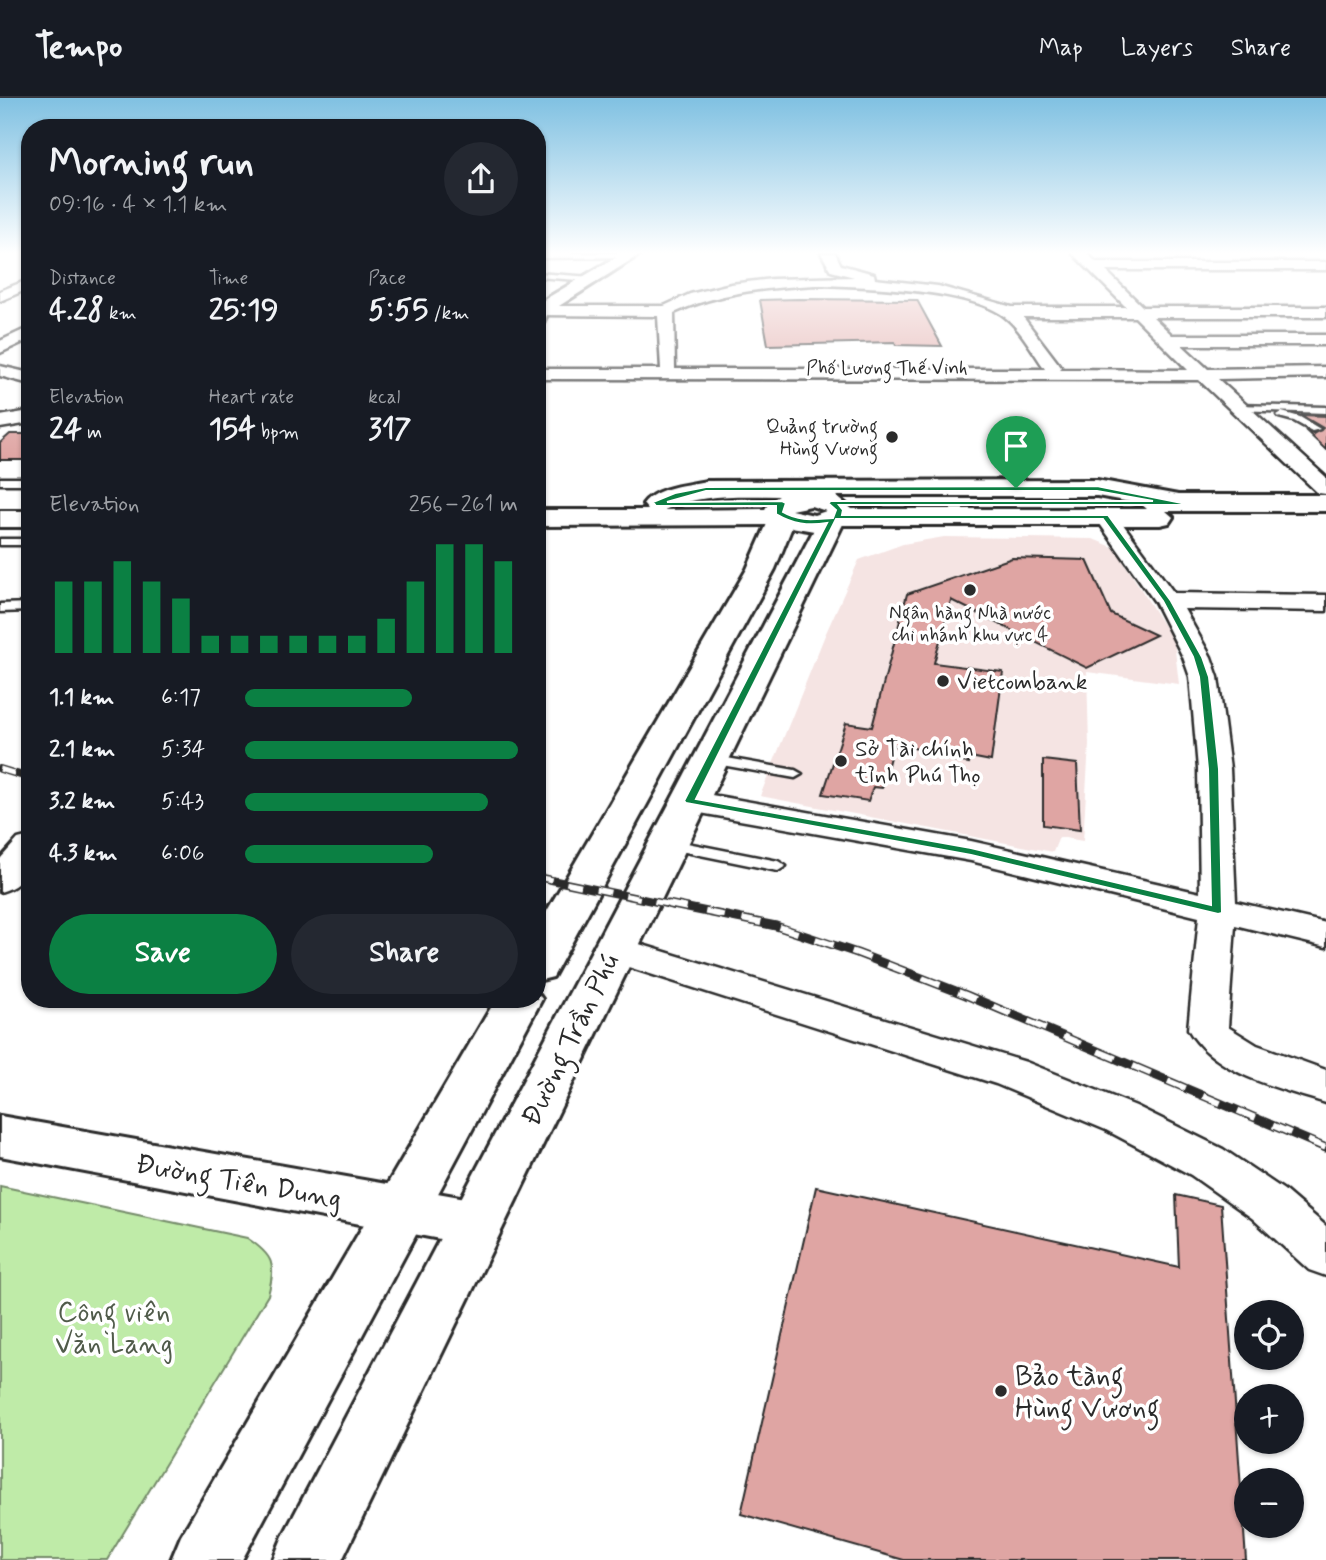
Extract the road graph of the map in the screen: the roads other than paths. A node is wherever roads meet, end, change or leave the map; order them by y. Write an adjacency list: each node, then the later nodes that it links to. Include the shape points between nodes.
1 (666, 321): 11 (street)
2 (1016, 321): 12 (street)
3 (1149, 321): 7 (street)
4 (0, 333): 5 (street)
5 (21, 334)
6 (21, 338): 9 (street)
7 (1168, 340): 8 (street); 14 (street)
8 (1326, 340)
9 (0, 348)
10 (546, 367): 11 (street, Phố Lương Thế Vinh)
11 (668, 367): 13 (street, Phố Lương Thế Vinh)
12 (1052, 368): 13 (street, Phố Lương Thế Vinh); 14 (street, Phố Lương Thế Vinh)
13 (862, 371): 14 (street, Phố Lương Thế Vinh); 17 (street, Phố Lương Thế Vinh)
14 (1201, 371): 16 (street, Phố Lương Thế Vinh); 19 (street)
15 (0, 372): 18 (street)
16 (1326, 372)
17 (546, 374)
18 (21, 375)
19 (1239, 410): 20 (lane); 23 (lane, via 1291,416); 26 (street)
20 (1326, 410)
21 (21, 418): 22 (street)
22 (0, 422)
23 (1315, 429)
24 (0, 481): 25 (lane)
25 (21, 481)
26 (1324, 488): 27 (main road)
27 (1178, 503): 29 (main road, via 1097,488 866,488 706,489); 33 (main road)
28 (546, 504): 29 (main road)
29 (656, 504): 32 (main road)
30 (0, 505): 31 (main road)
31 (21, 505)
32 (783, 510): 33 (main road, via 807,523); 36 (main road); 55 (main road, via 761,569)
33 (834, 513): 34 (main road); 45 (main road, Đường Trần Phú)
34 (1106, 517): 35 (main road); 41 (street)
35 (1326, 517)
36 (546, 518)
37 (0, 519): 38 (main road)
38 (21, 519)
39 (0, 542): 40 (lane)
40 (21, 542)
41 (1167, 601): 42 (street); 52 (street, via 1204,677 1214,769)
42 (1326, 603)
43 (21, 607): 44 (lane)
44 (0, 608)
45 (710, 758): 46 (lane); 47 (main road, Đường Trần Phú)
46 (795, 774)
47 (690, 801): 48 (main road, Đường Trần Phú); 52 (street, via 971,851)
48 (667, 844): 50 (lane); 54 (main road, Đường Trần Phú)
49 (21, 856): 51 (street)
50 (778, 866)
51 (0, 881)
52 (1218, 910): 53 (street); 57 (street, via 1208,1029 1212,1038 1236,1054)
53 (1326, 934)
54 (613, 949): 60 (main road, Đường Trần Phú); 61 (street, via 1011,1073 1121,1118 1207,1162 1268,1204)
55 (546, 950)
56 (514, 1008): 59 (main road)
57 (1326, 1087)
58 (0, 1136): 59 (main road, Đường Tiên Dung)
59 (401, 1209): 60 (main road, Đường Tiên Dung); 62 (main road)
60 (477, 1223): 63 (main road, Đường Trần Phú)
61 (1326, 1255)
62 (205, 1560)
63 (307, 1560)

